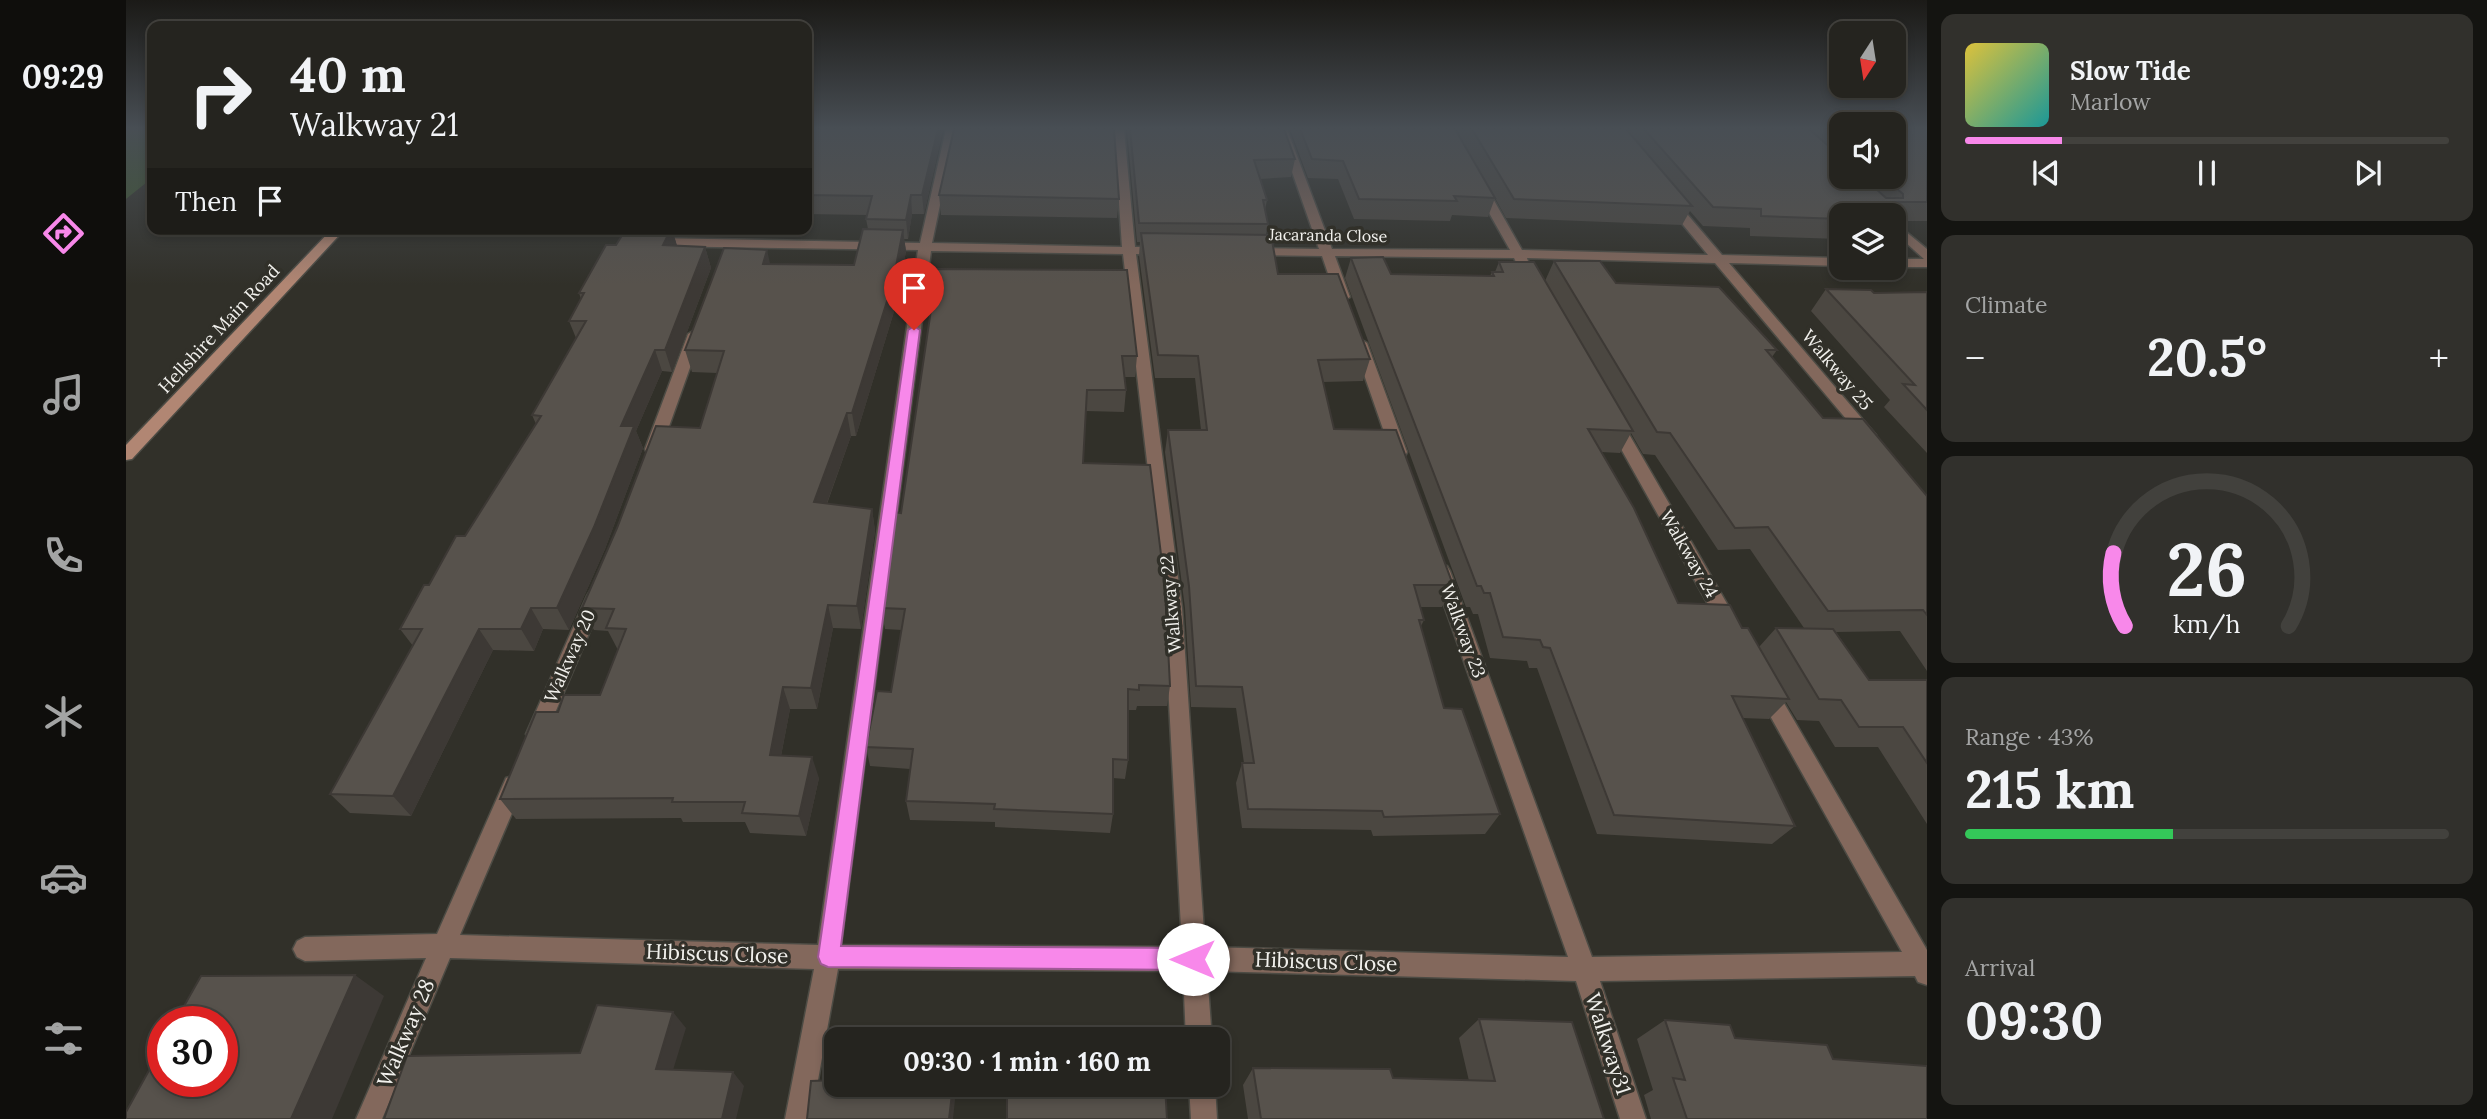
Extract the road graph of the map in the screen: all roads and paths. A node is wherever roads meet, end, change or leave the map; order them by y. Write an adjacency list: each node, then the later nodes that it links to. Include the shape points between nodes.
1 (940, 181): 10 (street)
2 (1123, 181): 11 (street, Walkway 22)
3 (1301, 181): 14 (street)
4 (1477, 181): 15 (street)
5 (1660, 189): 17 (street, Walkway 25)
6 (333, 235): 26 (main road, Hellshire Main Road)
7 (732, 236): 9 (street); 10 (street); 21 (street)
8 (1906, 237): 16 (street)
9 (646, 242)
10 (925, 248): 11 (street); 35 (street)
11 (1129, 250): 12 (street); 36 (street, Walkway 22, via 1173,608)
12 (1169, 251)
13 (1235, 252): 14 (street, Jacaranda Close)
14 (1328, 253): 15 (street, Jacaranda Close); 28 (street)
15 (1519, 254): 17 (street, Jacaranda Close); 22 (street)
16 (1927, 256)
17 (1718, 260): 18 (street, Jacaranda Close); 25 (street, Walkway 25)
18 (1829, 262)
19 (1906, 263): 20 (street)
20 (1927, 263)
21 (720, 268)
22 (1532, 278)
23 (701, 319): 27 (street)
24 (1608, 411): 31 (street, Walkway 24)
25 (1882, 451)
26 (126, 455)
27 (649, 460)
28 (1407, 475)
29 (1435, 553): 38 (street, Walkway 23)
30 (605, 575): 33 (street, Walkway 20)
31 (1737, 639)
32 (1758, 675): 37 (street)
33 (442, 946): 34 (street, Hibiscus Close); 35 (street, Hibiscus Close); 41 (street, Walkway 28)
34 (305, 949)
35 (828, 957): 36 (street, Hibiscus Close); 42 (street)
36 (1193, 959): 38 (street, Hibiscus Close); 39 (street, Walkway 22)
37 (1925, 967): 38 (street, Hibiscus Close)
38 (1584, 970): 44 (street, Walkway31)
39 (1198, 1027)
40 (1203, 1097): 43 (street)
41 (369, 1119)
42 (798, 1119)
43 (1204, 1119)
44 (1633, 1119)

